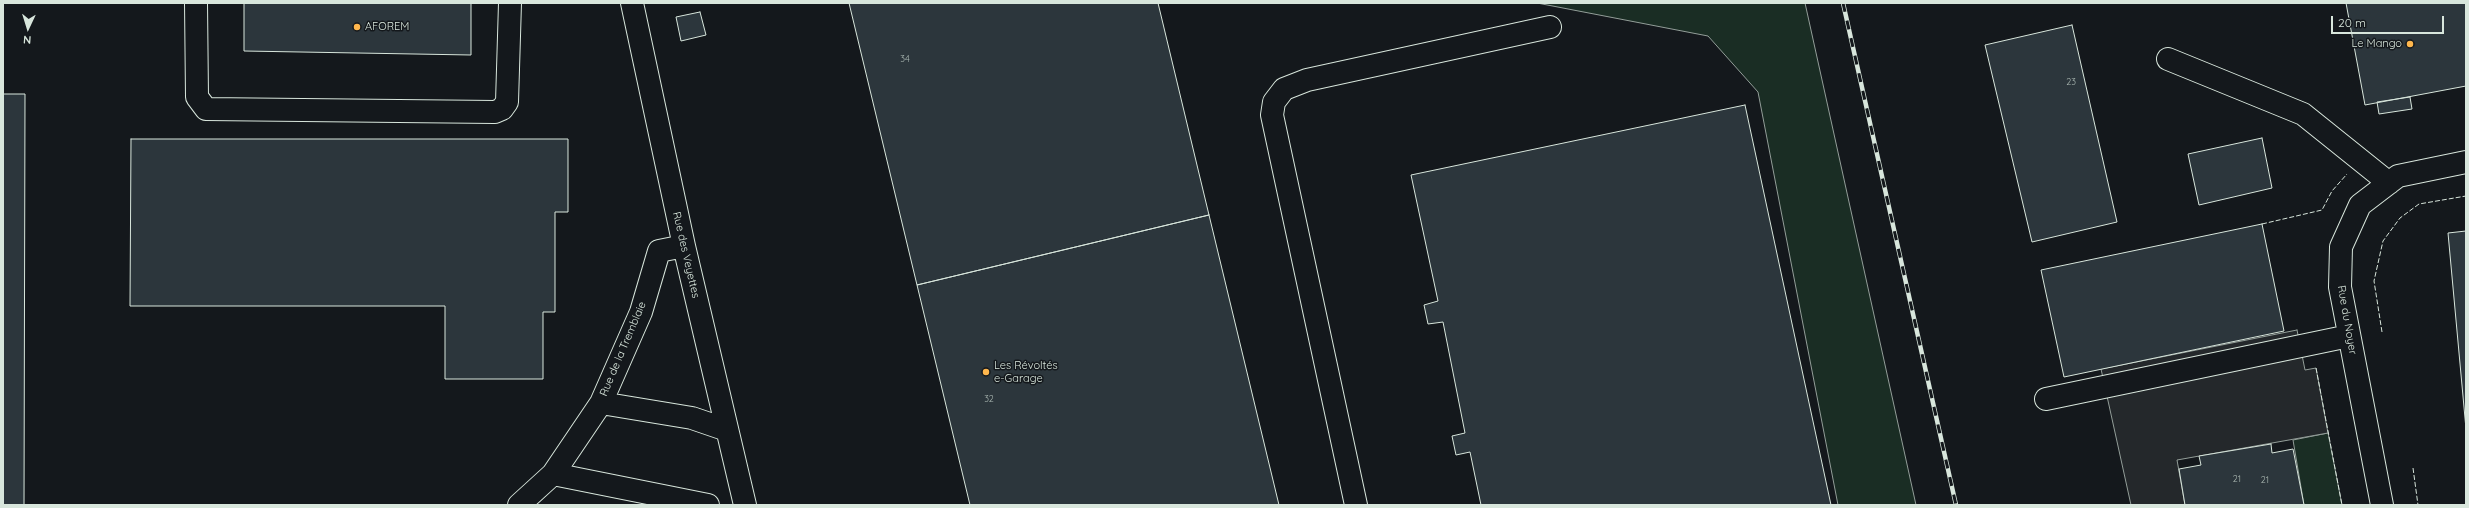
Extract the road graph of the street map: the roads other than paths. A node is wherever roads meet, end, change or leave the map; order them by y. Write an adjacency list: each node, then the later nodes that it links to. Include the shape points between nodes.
1 (196, 3): 2 (street, via 197,97 206,109 495,112 502,109 507,102)
2 (510, 3)
3 (632, 3): 8 (street, Rue des Veyettes)
4 (1550, 27): 17 (street, via 1307,80 1284,89 1274,102 1272,115)
5 (2168, 59): 7 (street, via 2303,114)
6 (2466, 162): 7 (street, Rue du Noyer, via 2398,176)
7 (2389, 183): 9 (street, Rue du Noyer, via 2360,205 2341,247 2340,287)
8 (684, 246): 11 (street, Rue de la Tremblaie, via 659,251 641,312); 12 (street, Rue des Veyettes)
9 (2349, 336): 10 (street); 18 (street, Rue du Noyer)
10 (2046, 399)
11 (601, 403): 12 (street, Rue de la Tremblaie, via 692,418); 13 (street, Rue de la Tremblaie)
12 (726, 430): 16 (street, Rue des Veyettes)
13 (553, 474): 14 (street, Rue de la Tremblaie); 15 (street)
14 (519, 505)
15 (708, 505)
16 (745, 505)
17 (1356, 505)
18 (2382, 505)

